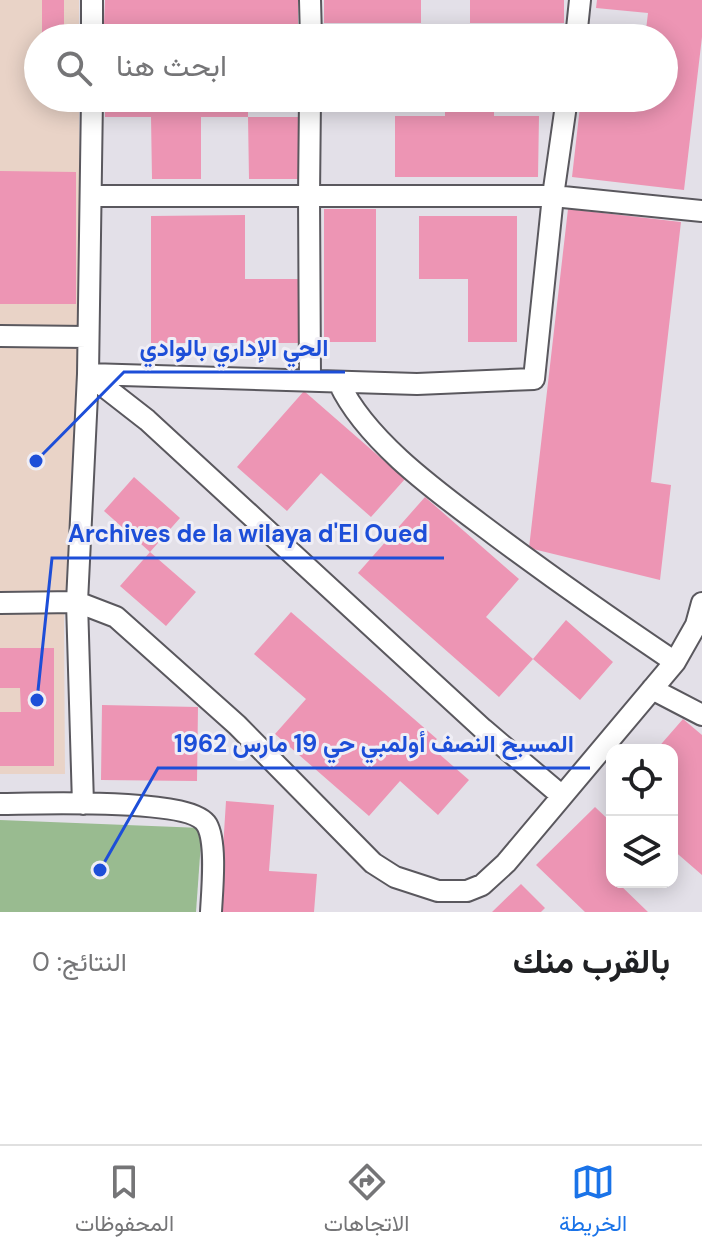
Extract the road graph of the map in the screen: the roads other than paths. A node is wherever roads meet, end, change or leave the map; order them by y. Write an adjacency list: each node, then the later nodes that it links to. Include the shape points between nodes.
1 (92, 0): 4 (street)
2 (310, 0): 5 (street)
3 (580, 0): 6 (street)
4 (92, 24)
5 (311, 24)
6 (577, 24)
7 (92, 112): 10 (street)
8 (310, 112): 11 (street)
9 (565, 112): 12 (street)
10 (93, 196): 11 (street); 15 (street)
11 (309, 196): 12 (street); 17 (street)
12 (553, 196): 13 (street); 18 (street, via 534,379)
13 (702, 211)
14 (0, 336): 15 (street)
15 (87, 337): 16 (street)
16 (88, 374): 17 (street); 19 (street); 25 (street, via 147,420)
17 (310, 378): 18 (street)
18 (339, 383): 22 (street, via 357,415 456,505)
19 (77, 602): 20 (street); 25 (street, via 116,617 135,631 373,863 410,883 447,891 482,885); 27 (street)
20 (0, 603)
21 (702, 603): 22 (street)
22 (675, 662): 23 (street)
23 (652, 689): 24 (street); 25 (street)
24 (702, 715)
25 (562, 796)
26 (0, 804): 27 (street)
27 (83, 804): 28 (street, via 174,810 206,822 211,837)
28 (211, 912)

